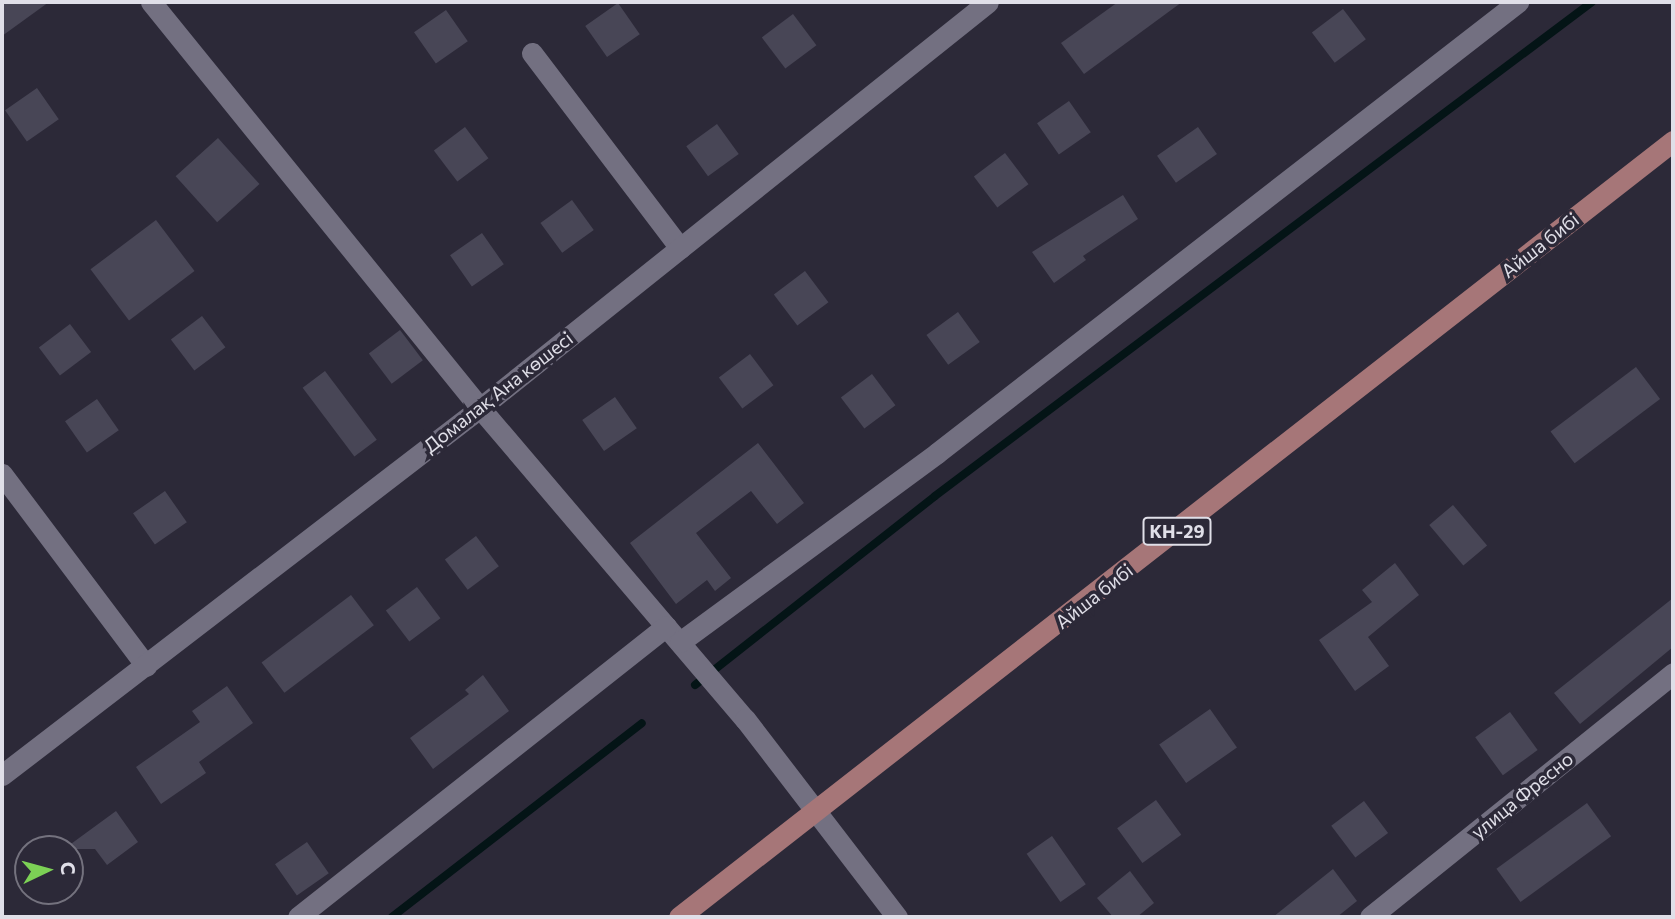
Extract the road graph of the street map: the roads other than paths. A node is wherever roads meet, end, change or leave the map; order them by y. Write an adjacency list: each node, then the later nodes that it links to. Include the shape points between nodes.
1 (151, 2): 7 (street)
2 (1518, 2): 9 (street, via 937,453)
3 (979, 4): 6 (street, Домалақ Ана көшесі)
4 (532, 53): 6 (street)
5 (1673, 141): 13 (main road, Айша бибі / КН-29)
6 (680, 248): 7 (street, Домалақ Ана көшесі)
7 (480, 408): 9 (street); 10 (street, Домалақ Ана көшесі)
8 (2, 474): 10 (street)
9 (679, 641): 13 (street); 14 (street)
10 (146, 666): 12 (street, Домалақ Ана көшесі)
11 (1673, 673): 17 (street, улица Фресно)
12 (2, 775)
13 (817, 814): 15 (main road, Айша бибі / КН-29); 16 (street)
14 (298, 917)
15 (679, 917)
16 (897, 917)
17 (1370, 917)

